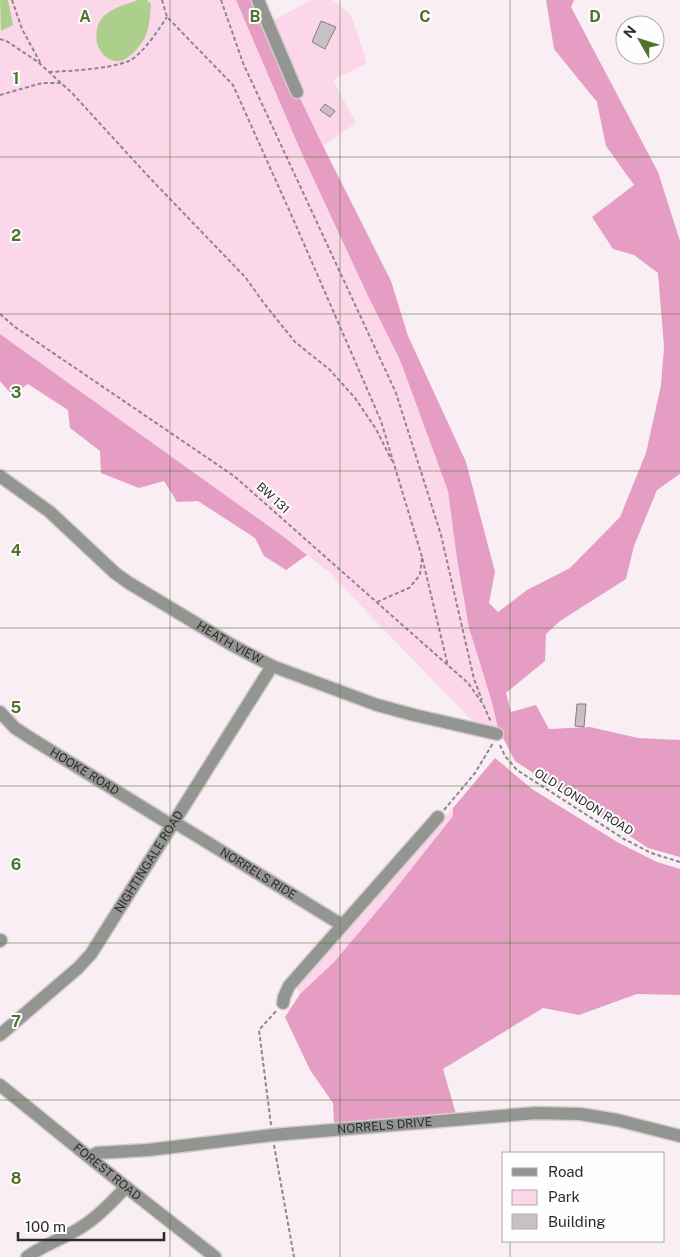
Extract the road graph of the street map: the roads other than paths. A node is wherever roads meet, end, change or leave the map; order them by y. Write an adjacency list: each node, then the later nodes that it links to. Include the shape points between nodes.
1 (258, 0): 2 (street)
2 (297, 92)
3 (0, 476): 4 (street, HEATH VIEW, via 50,512 129,583)
4 (272, 666): 6 (street, HEATH VIEW, via 377,705); 8 (street, NIGHTINGALE ROAD)
5 (0, 712): 8 (street, HOOKE ROAD, via 15,728 48,750)
6 (497, 734)
7 (438, 817): 9 (street)
8 (174, 824): 9 (street, NORRELS RIDE); 11 (street, NIGHTINGALE ROAD, via 85,962)
9 (342, 926): 10 (street, via 289,986)
10 (283, 1003)
11 (0, 1034)
12 (0, 1085): 14 (street, FOREST ROAD)
13 (680, 1136): 14 (street, NORRELS DRIVE, via 580,1114 536,1113 273,1135 97,1153)
14 (88, 1157): 15 (street, FOREST ROAD)
15 (126, 1187): 16 (street, via 84,1225); 17 (street, FOREST ROAD)
16 (27, 1257)
17 (215, 1257)

